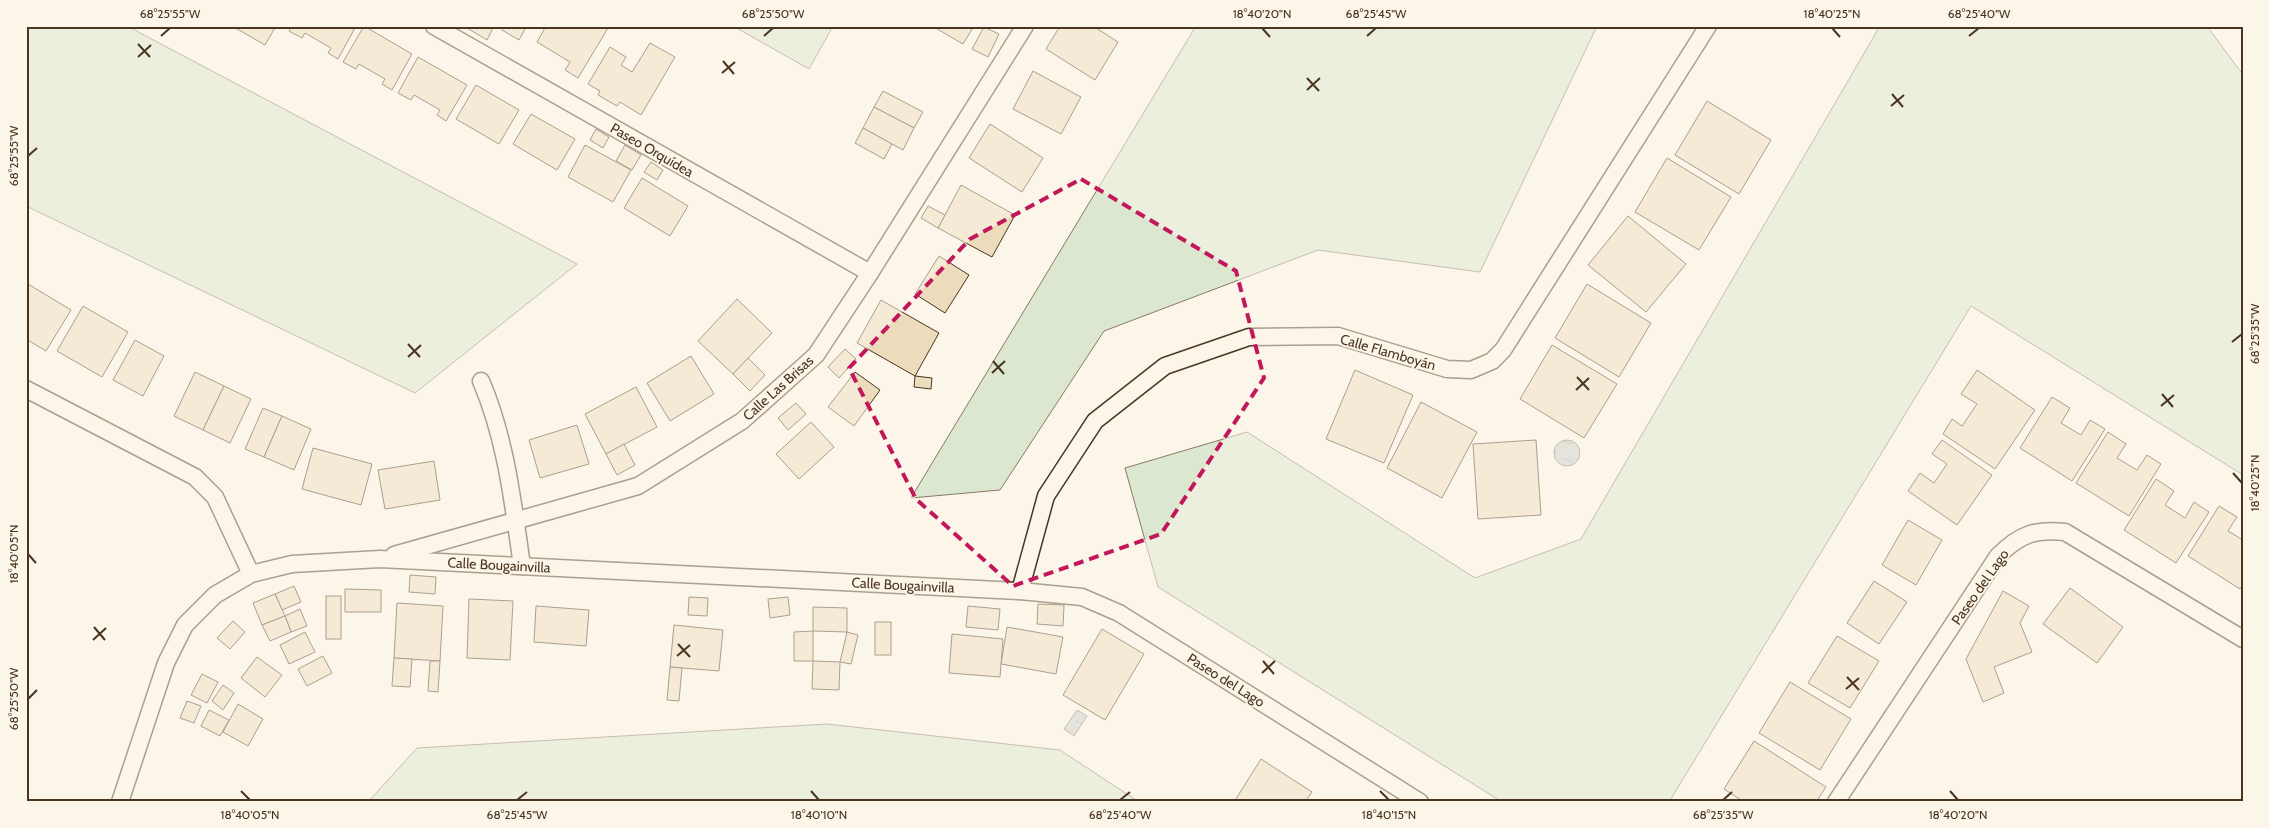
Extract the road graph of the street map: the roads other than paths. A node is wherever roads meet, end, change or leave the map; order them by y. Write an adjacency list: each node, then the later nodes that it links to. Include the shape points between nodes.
1 (434, 26): 4 (street, Paseo Orquídea)
2 (1026, 26): 4 (street, Calle Las Brisas)
3 (1708, 26): 11 (street, Calle Flamboyán, via 1503,350 1492,361 1471,370 1447,369 1338,336 1249,337 1165,366 1095,421 1059,475 1046,496)
4 (870, 273): 7 (street, Calle Las Brisas, via 816,354 742,421 638,486)
5 (481, 381): 7 (street, via 493,407 500,434)
6 (26, 389): 10 (street, via 195,477 215,496)
7 (516, 520): 8 (street, Calle Las Brisas); 9 (street)
8 (380, 559): 9 (street, Calle Bougainvilla); 10 (street, Calle Bougainvilla, via 292,564)
9 (522, 566): 11 (street, Calle Bougainvilla)
10 (251, 574): 13 (street, Calle Bougainvilla, via 215,595 185,625 166,663)
11 (1020, 591): 14 (street, Paseo del Lago, via 1082,597 1119,613)
12 (2243, 639): 15 (street, Paseo del Lago, via 2065,532 2046,530 2028,534 2011,543 1998,556)
13 (120, 802)
14 (1420, 802)
15 (1836, 802)

